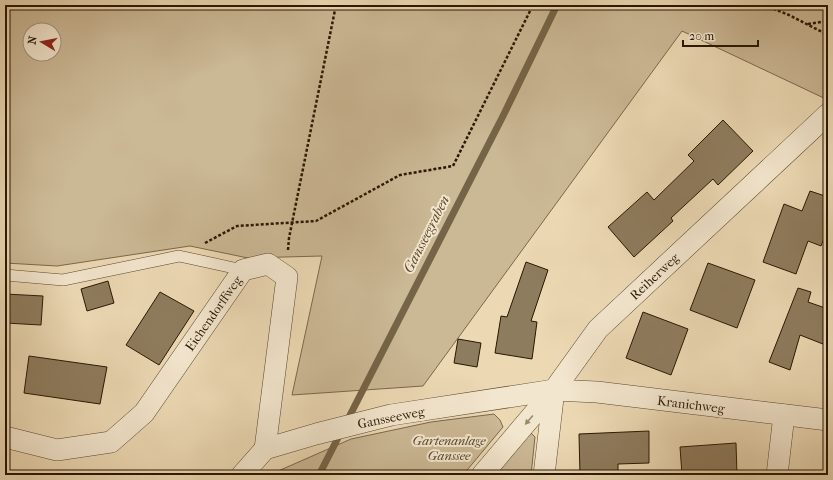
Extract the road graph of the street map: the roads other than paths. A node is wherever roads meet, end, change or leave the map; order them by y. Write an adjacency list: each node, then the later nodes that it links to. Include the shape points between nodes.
1 (828, 114): 4 (street, Reiherweg, via 598,329)
2 (243, 270): 3 (lane, via 180,256 63,280); 7 (street, Eichendorffweg, via 144,413 111,442 57,450); 8 (street, Eichendorffweg, via 268,264 287,277)
3 (5, 276)
4 (554, 390): 5 (street, Kranichweg, via 597,392); 8 (street, Gansseeweg, via 391,415); 10 (street, one-way to 10); 11 (street, Reiherweg)
5 (784, 415): 6 (street, Kranichweg); 12 (street)
6 (828, 420)
7 (5, 437)
8 (265, 449): 9 (street)
9 (242, 475)
10 (482, 475)
11 (544, 475)
12 (777, 475)

